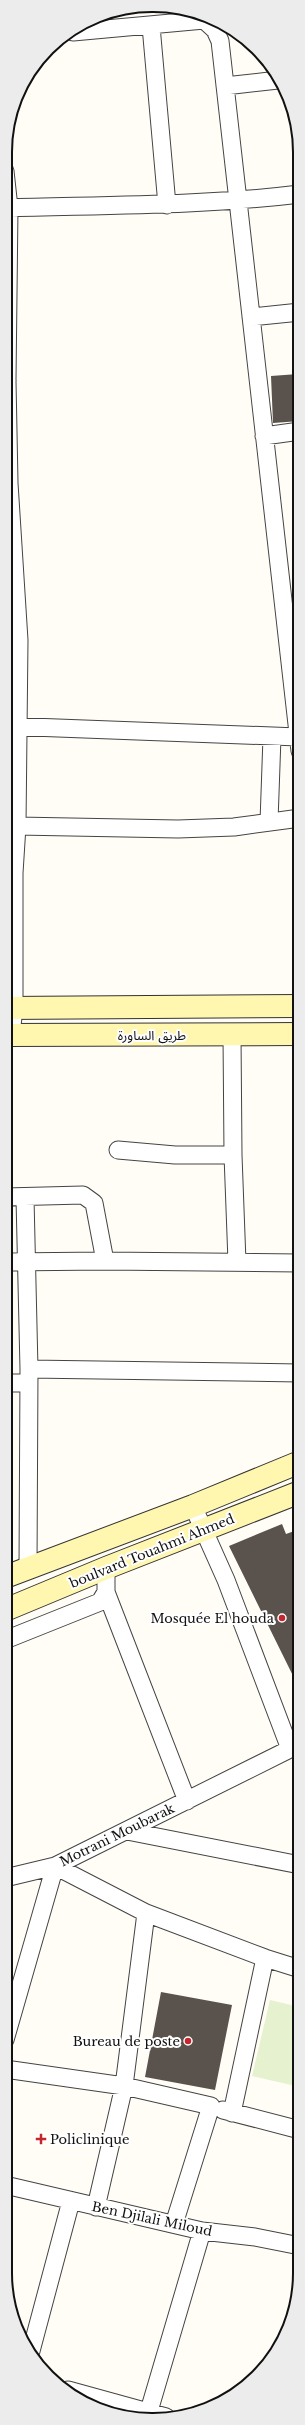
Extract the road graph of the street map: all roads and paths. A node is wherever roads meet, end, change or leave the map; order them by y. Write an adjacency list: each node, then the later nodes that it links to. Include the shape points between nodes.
1 (201, 20): 3 (street)
2 (210, 24): 6 (street, via 220,41)
3 (151, 26): 4 (street); 9 (street)
4 (81, 31)
5 (273, 81): 6 (street)
6 (225, 86): 8 (street)
7 (293, 195): 8 (street)
8 (237, 202): 9 (street); 12 (street)
9 (167, 205): 10 (street)
10 (12, 208)
11 (293, 313): 12 (street)
12 (250, 317): 14 (street)
13 (293, 432): 14 (street)
14 (264, 436): 16 (street)
15 (12, 639): 17 (street)
16 (293, 671)
17 (12, 725): 18 (street); 22 (street)
18 (272, 737): 19 (street); 21 (street)
19 (293, 742)
20 (293, 819): 21 (street)
21 (269, 822): 22 (street, via 234,827 178,829)
22 (17, 826): 23 (street)
23 (12, 860)
24 (293, 1006): 25 (main road)
25 (12, 1008)
26 (293, 1034): 28 (main road, طريق الساورة)
27 (12, 1035): 28 (main road, طريق الساورة)
28 (232, 1035): 30 (street)
29 (118, 1150): 30 (street, via 175,1155)
30 (233, 1155): 36 (street)
31 (12, 1197): 32 (street)
32 (26, 1198): 33 (street); 34 (street, via 83,1195 90,1198 96,1208)
33 (26, 1261): 34 (street); 35 (street); 39 (street)
34 (105, 1261): 36 (street)
35 (12, 1262)
36 (237, 1262): 37 (street)
37 (293, 1262)
38 (293, 1372): 39 (street)
39 (29, 1376): 40 (street); 45 (street)
40 (12, 1381)
41 (293, 1465): 43 (main road, boulvard Touahmi Ahmed)
42 (293, 1495): 44 (main road, boulvard Touahmi Ahmed)
43 (193, 1506): 44 (street); 45 (main road, boulvard Touahmi Ahmed)
44 (202, 1530): 46 (main road, boulvard Touahmi Ahmed); 51 (street, via 226,1580)
45 (28, 1568): 47 (main road, boulvard Touahmi Ahmed)
46 (106, 1568): 48 (street); 49 (main road, boulvard Touahmi Ahmed)
47 (12, 1574)
48 (106, 1592): 50 (street, via 100,1602); 53 (street)
49 (12, 1607)
50 (12, 1637)
51 (293, 1744)
52 (293, 1750): 53 (street, Motrani Moubarak)
53 (187, 1801): 54 (street, Motrani Moubarak)
54 (127, 1831): 55 (street); 56 (street, Motrani Moubarak)
55 (293, 1864)
56 (55, 1866): 57 (street); 58 (street); 61 (street, Motrani Moubarak)
57 (12, 1876)
58 (146, 1913): 59 (street); 63 (street)
59 (265, 1958): 60 (street); 65 (street)
60 (293, 1967)
61 (12, 2016)
62 (12, 2070): 63 (street)
63 (124, 2086): 64 (street); 69 (street)
64 (211, 2106): 65 (street); 70 (street)
65 (232, 2113): 66 (street)
66 (293, 2128)
67 (12, 2187): 68 (street, Ben Djilali Miloud)
68 (71, 2201): 69 (street, Ben Djilali Miloud); 73 (street)
69 (96, 2207): 70 (street, Ben Djilali Miloud)
70 (174, 2224): 71 (street, Ben Djilali Miloud)
71 (202, 2231): 72 (street, Ben Djilali Miloud); 75 (street)
72 (293, 2245)
73 (32, 2345)
74 (81, 2393): 75 (street)
75 (149, 2411): 76 (street)
76 (155, 2413)

